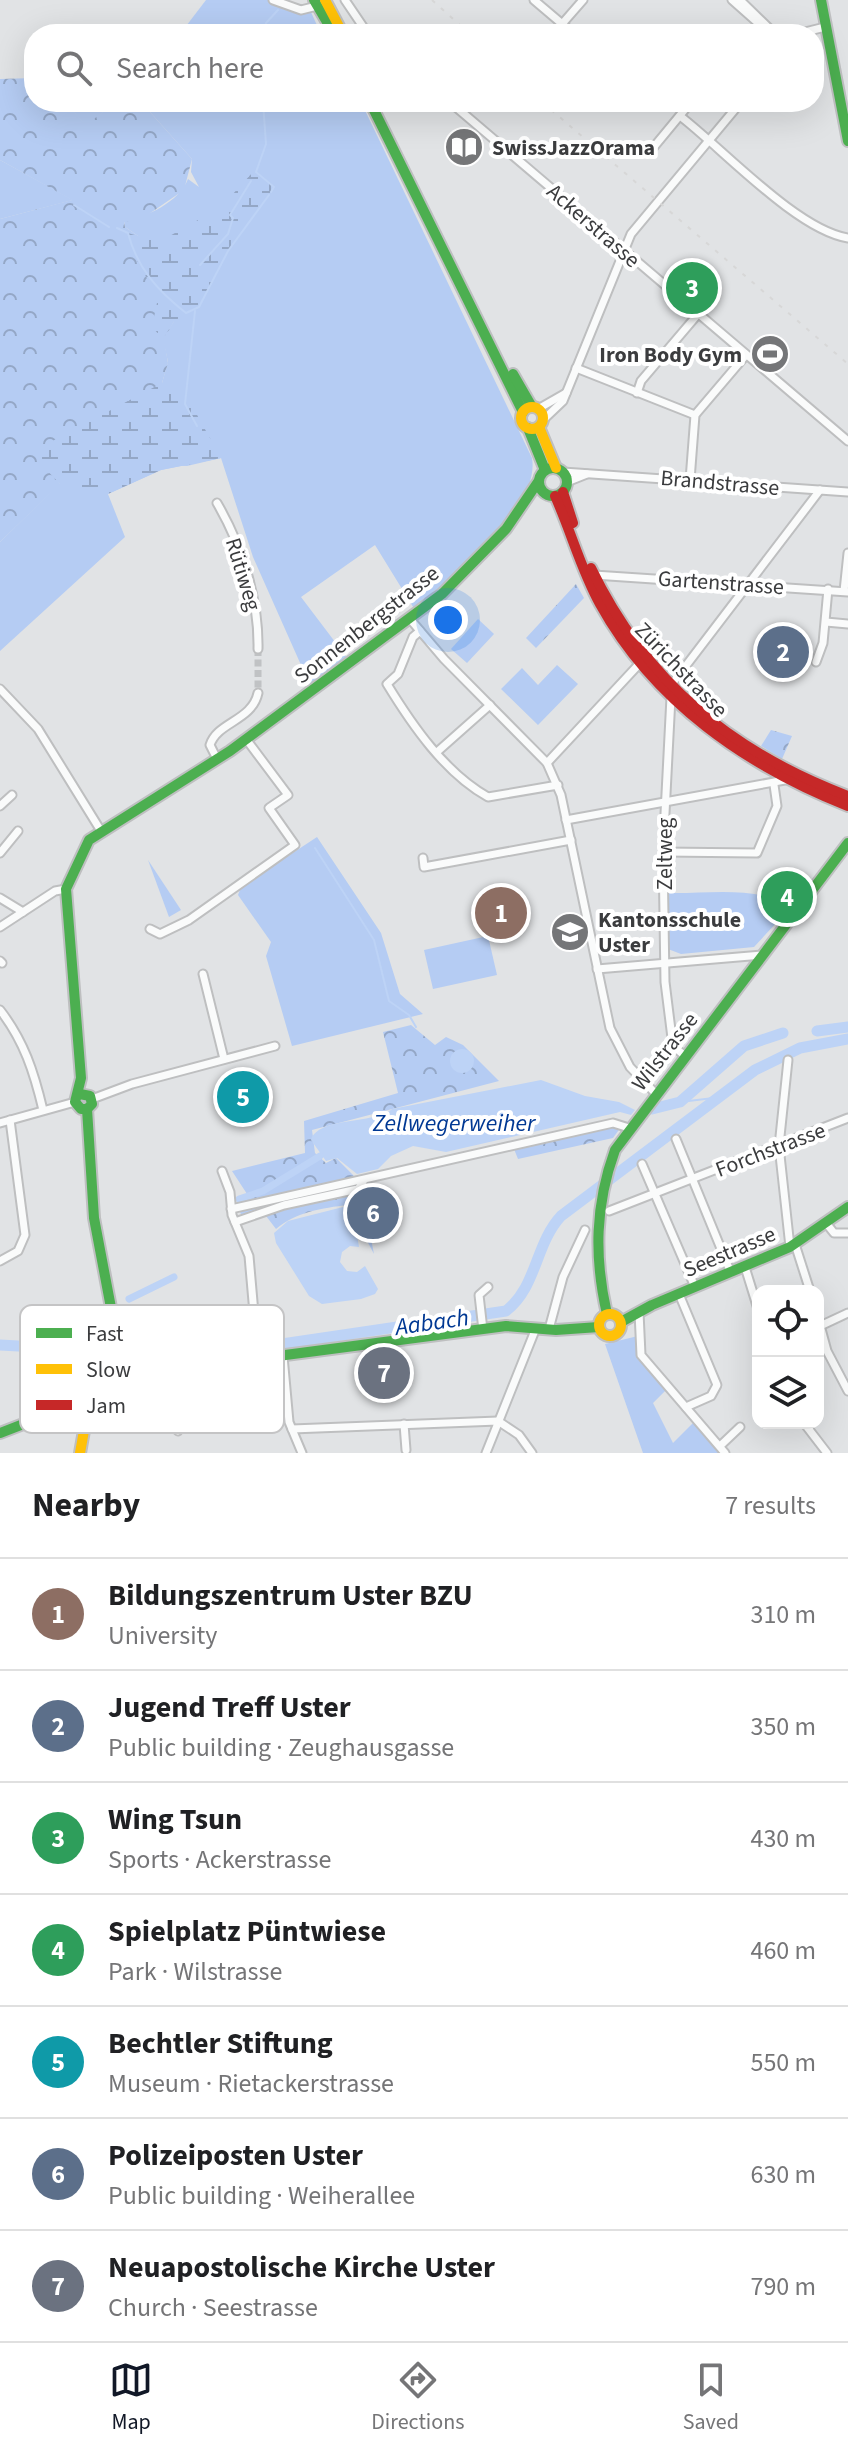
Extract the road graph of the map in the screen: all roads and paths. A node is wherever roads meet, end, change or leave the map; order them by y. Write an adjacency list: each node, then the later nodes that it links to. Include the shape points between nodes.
1 (273, 0): 8 (street, via 301,10)
2 (345, 0): 11 (street)
3 (534, 0): 12 (street)
4 (583, 0): 12 (street)
5 (732, 0): 13 (street)
6 (740, 0): 14 (street)
7 (821, 0): 15 (street)
8 (321, 2): 9 (street); 10 (street)
9 (330, 24)
10 (336, 24)
11 (361, 24)
12 (562, 24)
13 (763, 24)
14 (765, 24)
15 (825, 27): 16 (street)
16 (845, 110): 24 (street)
17 (375, 112): 33 (street)
18 (382, 112): 33 (street)
19 (462, 112): 27 (street, Ackerstrasse)
20 (683, 112): 22 (street)
21 (733, 112): 23 (street)
22 (680, 116): 23 (street); 25 (street)
23 (710, 139): 26 (street, via 804,220); 27 (street)
24 (848, 141)
25 (653, 148)
26 (848, 238)
27 (623, 250): 28 (street, Ackerstrasse); 30 (street)
28 (698, 314): 29 (street, Ackerstrasse); 32 (street, via 641,381)
29 (746, 355): 34 (street); 36 (street, Ackerstrasse)
30 (576, 368): 31 (street); 32 (street)
31 (566, 393): 33 (street); 35 (street, via 559,407)
32 (637, 393): 34 (street)
33 (531, 409): 35 (street); 35 (street, via 521,421)
34 (695, 415): 37 (street)
35 (537, 425): 38 (street, Zürichstrasse)
36 (848, 441)
37 (690, 480): 38 (street, Brandstrasse, via 592,473); 39 (street, Brandstrasse)
38 (556, 482): 42 (street, Sonnenbergstrasse); 42 (street, Sonnenbergstrasse, via 538,482); 44 (street, Zürichstrasse); 53 (street, Zürichstrasse, via 601,606)
39 (820, 490): 40 (street, Brandstrasse); 45 (street)
40 (848, 492)
41 (217, 503): 52 (street, Rütiweg, via 254,598)
42 (526, 505): 48 (street, Sonnenbergstrasse, via 478,560)
43 (848, 553): 47 (street)
44 (594, 575): 45 (street, Gartenstrasse); 56 (street, Zürichstrasse, via 625,630)
45 (749, 584): 46 (street, Gartenstrasse); 56 (street)
46 (828, 589): 47 (street, Gartenstrasse); 49 (street)
47 (846, 592)
48 (410, 619): 51 (street); 59 (street, Sonnenbergstrasse)
49 (826, 622): 50 (street); 54 (street)
50 (848, 624)
51 (420, 631): 58 (street); 60 (street, via 398,674 387,684)
52 (258, 649)
53 (641, 662): 56 (street, Zürichstrasse); 62 (street)
54 (816, 662)
55 (0, 689): 72 (street, via 38,729)
56 (672, 689): 63 (street, Zürichstrasse, via 709,729); 66 (street, Zürichstrasse, via 753,752 792,775); 67 (street, Zeltweg)
57 (258, 693): 61 (street, via 247,714 212,738)
58 (490, 705): 60 (street); 62 (street)
59 (246, 739): 61 (street, Sonnenbergstrasse); 82 (street, via 288,795 269,808 295,845 189,920 160,934)
60 (437, 752): 64 (street, via 457,775 488,797)
61 (217, 759): 72 (street, Sonnenbergstrasse)
62 (547, 763): 64 (street)
63 (779, 783): 67 (street); 69 (street, Zürichstrasse); 75 (street, via 777,806 757,853)
64 (558, 785): 70 (street)
65 (12, 795): 68 (street)
66 (848, 796)
67 (665, 804): 70 (street); 75 (street, Zeltweg)
68 (0, 806)
69 (848, 806)
70 (566, 820): 73 (street)
71 (18, 831): 76 (street)
72 (101, 831): 78 (street, Sonnenbergstrasse, via 86,844)
73 (571, 840): 77 (street, via 424,867); 85 (street)
74 (848, 843): 83 (street, Wilstrasse)
75 (663, 852): 84 (street, Zeltweg)
76 (0, 853)
77 (423, 858)
78 (66, 889): 80 (street); 93 (street, Sonnenbergstrasse)
79 (0, 898): 80 (street)
80 (23, 912): 81 (street)
81 (0, 927)
82 (150, 929)
83 (762, 955): 84 (street); 89 (street, Wilstrasse)
84 (666, 961): 85 (street); 89 (street, Zeltweg, via 671,1037)
85 (597, 969): 92 (street, via 618,1049)
86 (203, 974): 90 (street)
87 (0, 1010): 94 (street, via 29,1057)
88 (275, 1046): 90 (street)
89 (685, 1056): 92 (street, Wilstrasse)
90 (224, 1059): 93 (street)
91 (788, 1060): 100 (street)
92 (656, 1094): 98 (street, Wilstrasse)
93 (83, 1101): 94 (street); 122 (street, Sonnenbergstrasse, via 96,1232)
94 (43, 1110): 96 (street)
95 (848, 1118): 100 (street, Forchstrasse)
96 (10, 1120): 97 (street); 114 (street, via 25,1235 18,1251)
97 (0, 1123)
98 (629, 1128): 104 (street, via 613,1123); 126 (street, Wilstrasse, via 600,1195 596,1262)
99 (676, 1139): 103 (street, Forchstrasse)
100 (779, 1146): 103 (street, Forchstrasse); 113 (street)
101 (642, 1164): 105 (street)
102 (222, 1171): 107 (street)
103 (692, 1179): 105 (street, Forchstrasse); 116 (street)
104 (363, 1182): 107 (street); 109 (street, via 358,1189)
105 (654, 1194): 108 (street, Forchstrasse); 119 (street)
106 (848, 1207): 110 (street, Seestrasse)
107 (231, 1209): 109 (street)
108 (609, 1211)
109 (235, 1222): 123 (street, via 249,1256)
110 (826, 1223): 112 (street, via 834,1233); 113 (street, Seestrasse)
111 (585, 1230): 132 (street, via 563,1277)
112 (848, 1233)
113 (792, 1245): 115 (street, Seestrasse); 117 (street)
114 (0, 1261)
115 (745, 1267): 116 (street, Seestrasse); 120 (street)
116 (731, 1273): 119 (street, Seestrasse)
117 (808, 1285)
118 (488, 1287): 129 (street, via 479,1295)
119 (695, 1287): 121 (street, Seestrasse)
120 (752, 1290)
121 (679, 1294): 124 (street, Seestrasse); 137 (street, via 717,1385 711,1396)
122 (111, 1305)
123 (253, 1305)
124 (639, 1312): 127 (street, Seestrasse); 137 (street, via 641,1355)
125 (848, 1313): 128 (street)
126 (607, 1314): 127 (street); 130 (street)
127 (621, 1322): 130 (street, via 620,1331 612,1336)
128 (824, 1322)
129 (482, 1326): 131 (street); 134 (street)
130 (599, 1327): 132 (street)
131 (536, 1328): 132 (street); 138 (street)
132 (549, 1329)
133 (824, 1338): 136 (street)
134 (284, 1356)
135 (284, 1372): 142 (street)
136 (848, 1391)
137 (686, 1407): 147 (street)
138 (498, 1421): 139 (street); 150 (street); 151 (street, via 519,1435)
139 (404, 1424): 142 (street); 146 (street)
140 (20, 1425): 144 (street)
141 (740, 1427): 147 (street)
142 (292, 1429): 149 (street)
143 (809, 1429): 152 (street)
144 (0, 1433)
145 (82, 1433): 148 (street)
146 (406, 1450)
147 (722, 1450)
148 (80, 1453)
149 (302, 1453)
150 (486, 1453)
151 (532, 1453)
152 (827, 1453)

